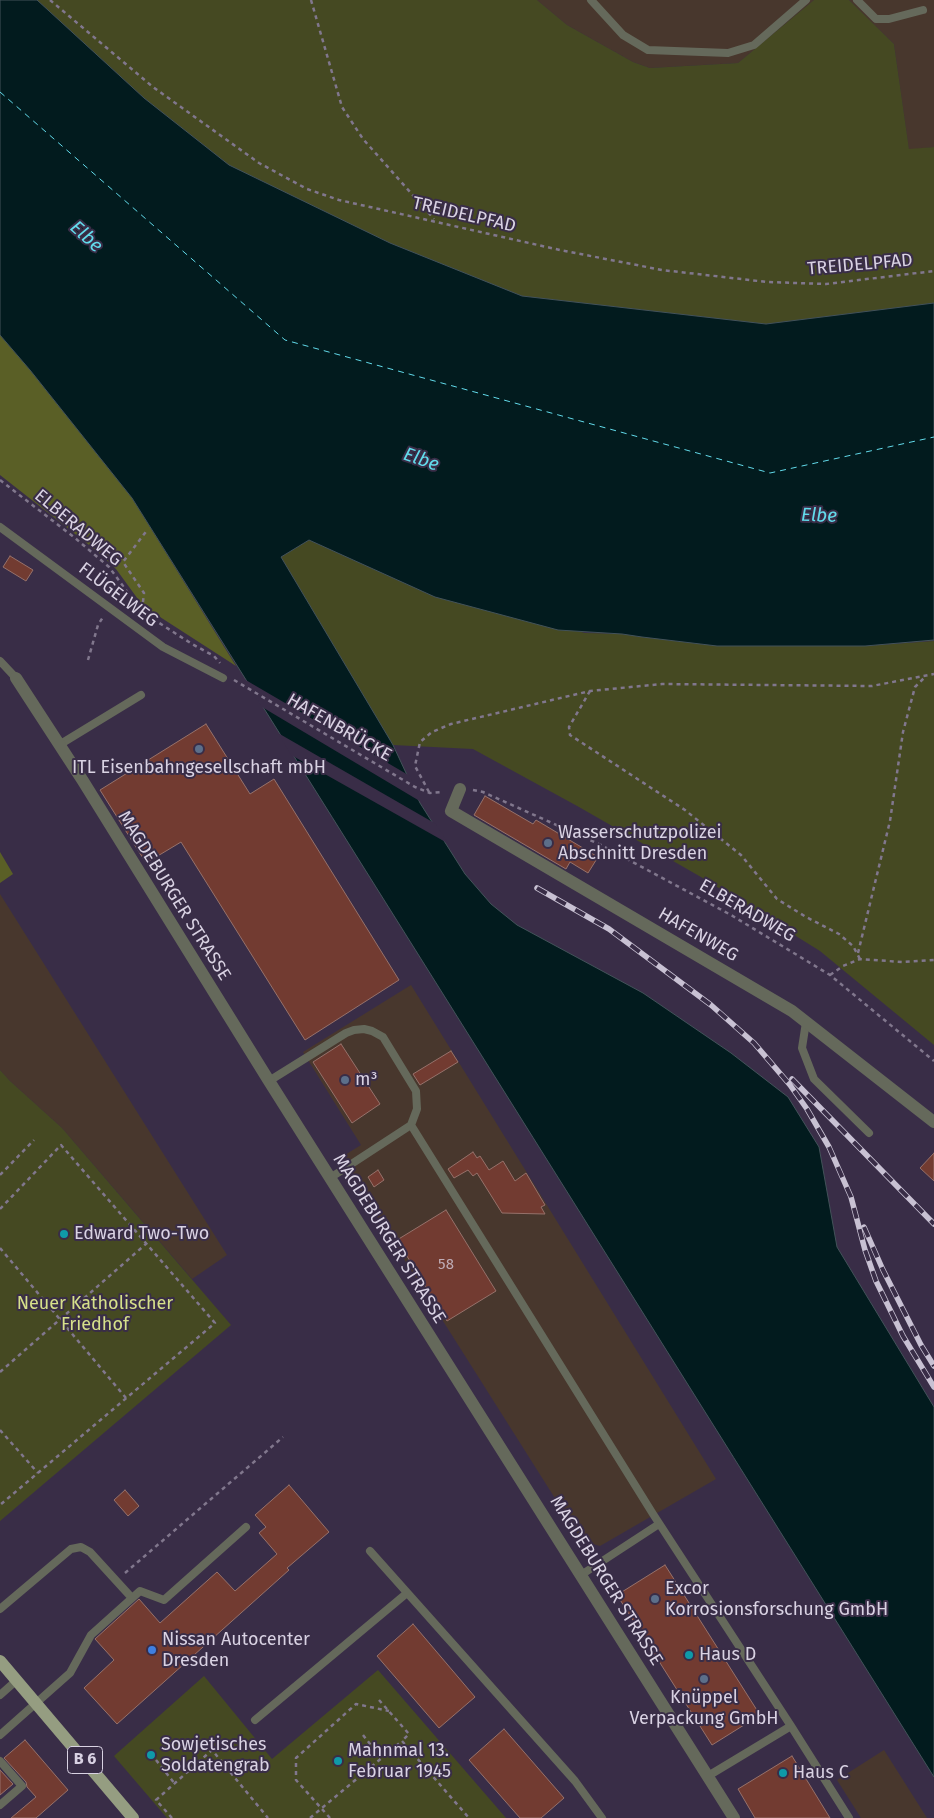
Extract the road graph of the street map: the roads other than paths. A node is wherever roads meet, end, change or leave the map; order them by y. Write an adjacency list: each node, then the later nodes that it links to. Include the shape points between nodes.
1 (591, 0): 2 (lane, via 623,34 648,50 728,53 754,44)
2 (806, 0)
3 (857, 0): 4 (lane, via 876,19)
4 (923, 10)
5 (0, 527): 7 (lane, FLÜGELWEG, via 163,647)
6 (0, 661): 8 (lane)
7 (226, 676)
8 (16, 678): 10 (street, MAGDEBURGER STRASSE)
9 (141, 695): 10 (lane)
10 (59, 745): 13 (street, MAGDEBURGER STRASSE)
11 (460, 789): 12 (street, HAFENWEG, via 451,811)
12 (806, 1022): 14 (street, HAFENWEG); 16 (lane, via 802,1048 814,1079)
13 (269, 1081): 15 (lane, via 346,1033 364,1029 372,1031 383,1037 416,1091 417,1109); 17 (street, MAGDEBURGER STRASSE)
14 (934, 1122)
15 (411, 1125): 17 (lane); 18 (lane)
16 (869, 1133)
17 (330, 1178): 21 (street, MAGDEBURGER STRASSE)
18 (660, 1524): 21 (lane); 30 (lane)
19 (246, 1527): 23 (lane, via 164,1600 140,1591)
20 (370, 1550): 22 (lane)
21 (581, 1574): 33 (street, MAGDEBURGER STRASSE)
22 (407, 1593): 29 (lane); 36 (lane, via 575,1781)
23 (132, 1598): 24 (lane, via 90,1552 81,1548 70,1550); 28 (lane, via 91,1635 70,1673)
24 (0, 1609)
25 (0, 1661): 26 (main road, B 6)
26 (17, 1680): 27 (lane); 28 (main road, B 6)
27 (0, 1695)
28 (36, 1702): 31 (lane); 35 (main road, B 6)
29 (255, 1720)
30 (791, 1726): 33 (lane); 38 (lane)
31 (0, 1735)
32 (0, 1761): 34 (lane, via 22,1786)
33 (708, 1776): 37 (street, MAGDEBURGER STRASSE)
34 (0, 1804)
35 (133, 1818)
36 (602, 1818)
37 (734, 1818)
38 (849, 1818)

